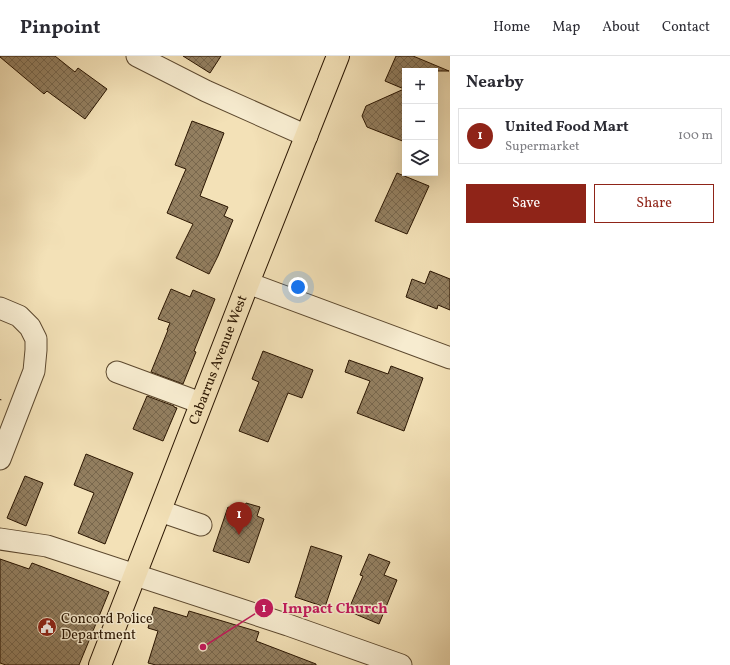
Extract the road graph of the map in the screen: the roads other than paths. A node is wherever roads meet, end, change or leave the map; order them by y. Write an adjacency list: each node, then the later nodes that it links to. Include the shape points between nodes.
1 (137, 56): 3 (street, via 206,91)
2 (338, 56): 3 (main road, Cabarrus Avenue West)
3 (307, 136): 4 (main road, Cabarrus Avenue West)
4 (248, 283): 6 (street); 8 (main road, Cabarrus Avenue West)
5 (0, 308): 9 (street, via 19,316 30,327 36,339 36,350 34,371)
6 (450, 358)
7 (117, 372): 8 (street)
8 (201, 403): 10 (main road, Cabarrus Avenue West)
9 (0, 459)
10 (160, 511): 11 (street); 13 (main road, Cabarrus Avenue West)
11 (202, 525)
12 (0, 539): 13 (street, via 47,546)
13 (135, 574): 14 (main road, Cabarrus Avenue West); 15 (street)
14 (100, 665)
15 (401, 665)

